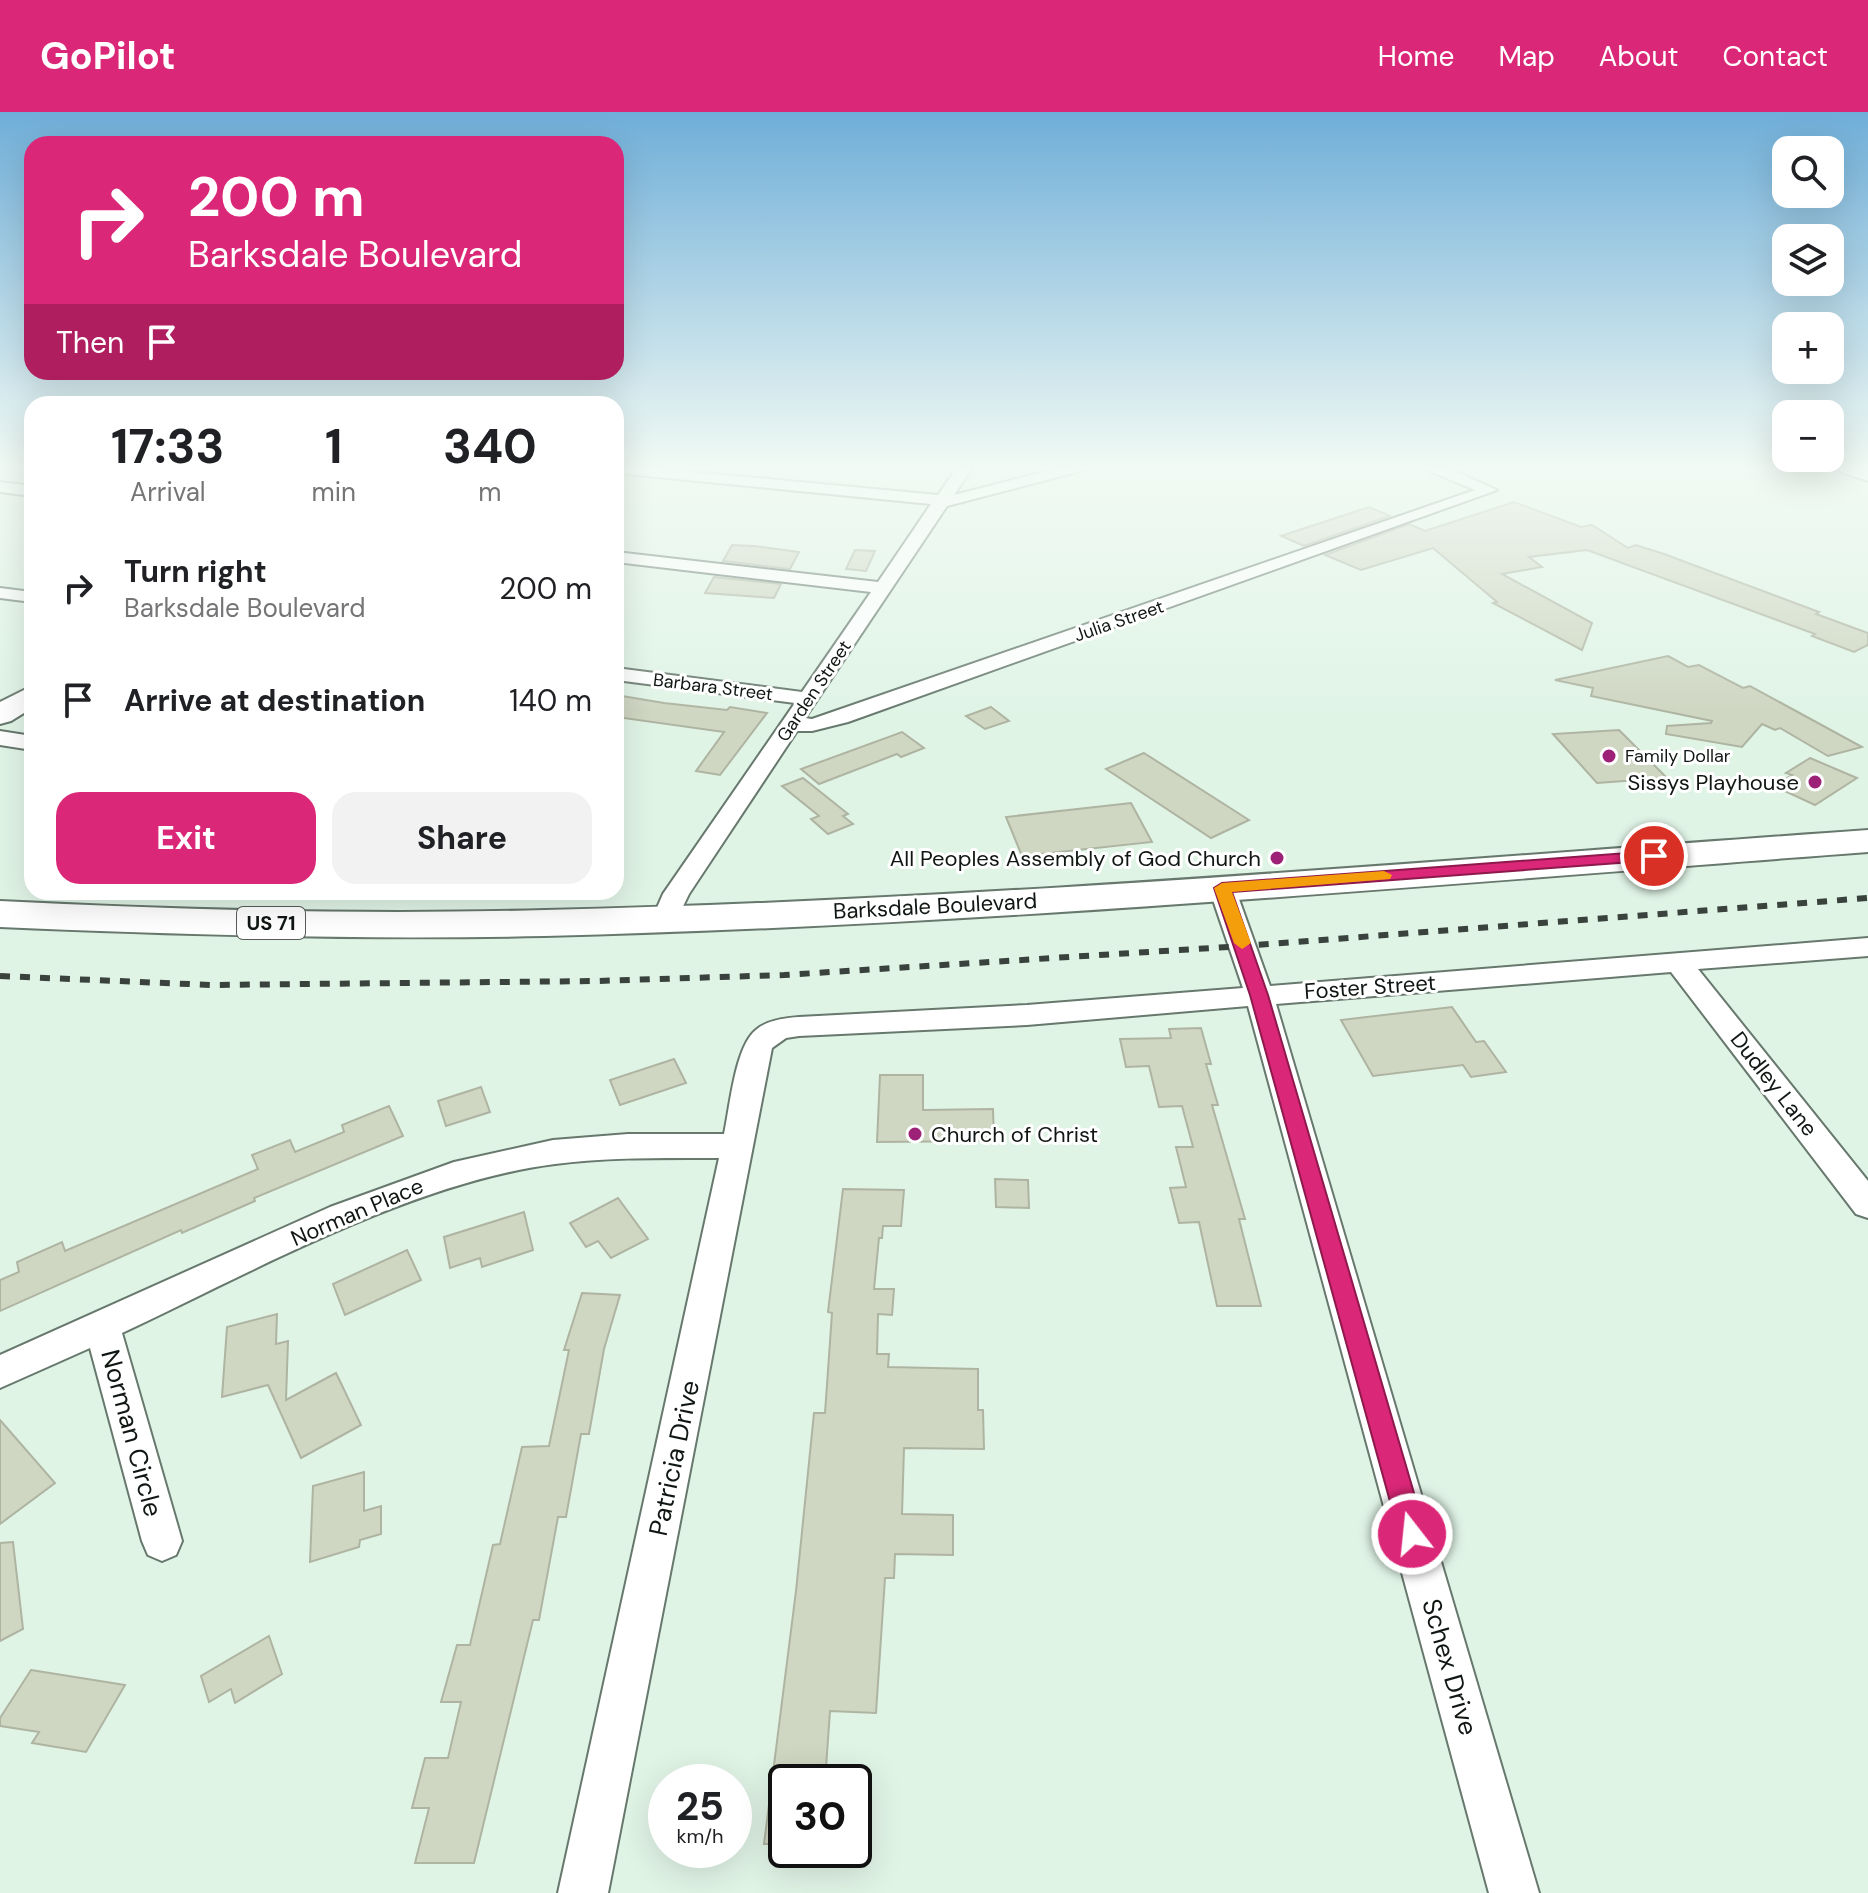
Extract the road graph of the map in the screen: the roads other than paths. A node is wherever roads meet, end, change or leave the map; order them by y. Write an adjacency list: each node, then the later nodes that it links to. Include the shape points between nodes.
1 (911, 548): 4 (street, Garden Street)
2 (1324, 548): 11 (street, Julia Street, via 841,718)
3 (624, 558): 4 (street)
4 (885, 588): 8 (street, Garden Street)
5 (0, 593): 6 (street)
6 (24, 596)
7 (624, 675): 8 (street, Barbara Street)
8 (810, 699): 11 (street, Garden Street)
9 (24, 700): 10 (street)
10 (0, 715)
11 (792, 724): 17 (street, Garden Street, via 676,894)
12 (0, 738): 13 (street)
13 (24, 742)
14 (1868, 841): 15 (main road, Barksdale Boulevard / US 71)
15 (1222, 888): 17 (main road, Barksdale Boulevard / US 71); 20 (street, Schex Drive)
16 (0, 914): 17 (main road, Barksdale Boulevard / US 71, via 418,925)
17 (665, 919)
18 (1868, 947): 19 (street, Foster Street)
19 (1679, 964): 20 (street, Foster Street); 23 (street, Dudley Lane)
20 (1259, 995): 21 (street, Foster Street); 28 (street, Schex Drive)
21 (775, 1031): 22 (street, Patricia Drive, via 757,1049)
22 (739, 1146): 24 (street, Norman Place, via 553,1152 454,1174 342,1216); 27 (street, Patricia Drive)
23 (1868, 1205)
24 (102, 1325): 25 (street, Norman Place); 26 (street, Norman Circle)
25 (0, 1372)
26 (162, 1541)
27 (583, 1893)
28 (1514, 1893)

